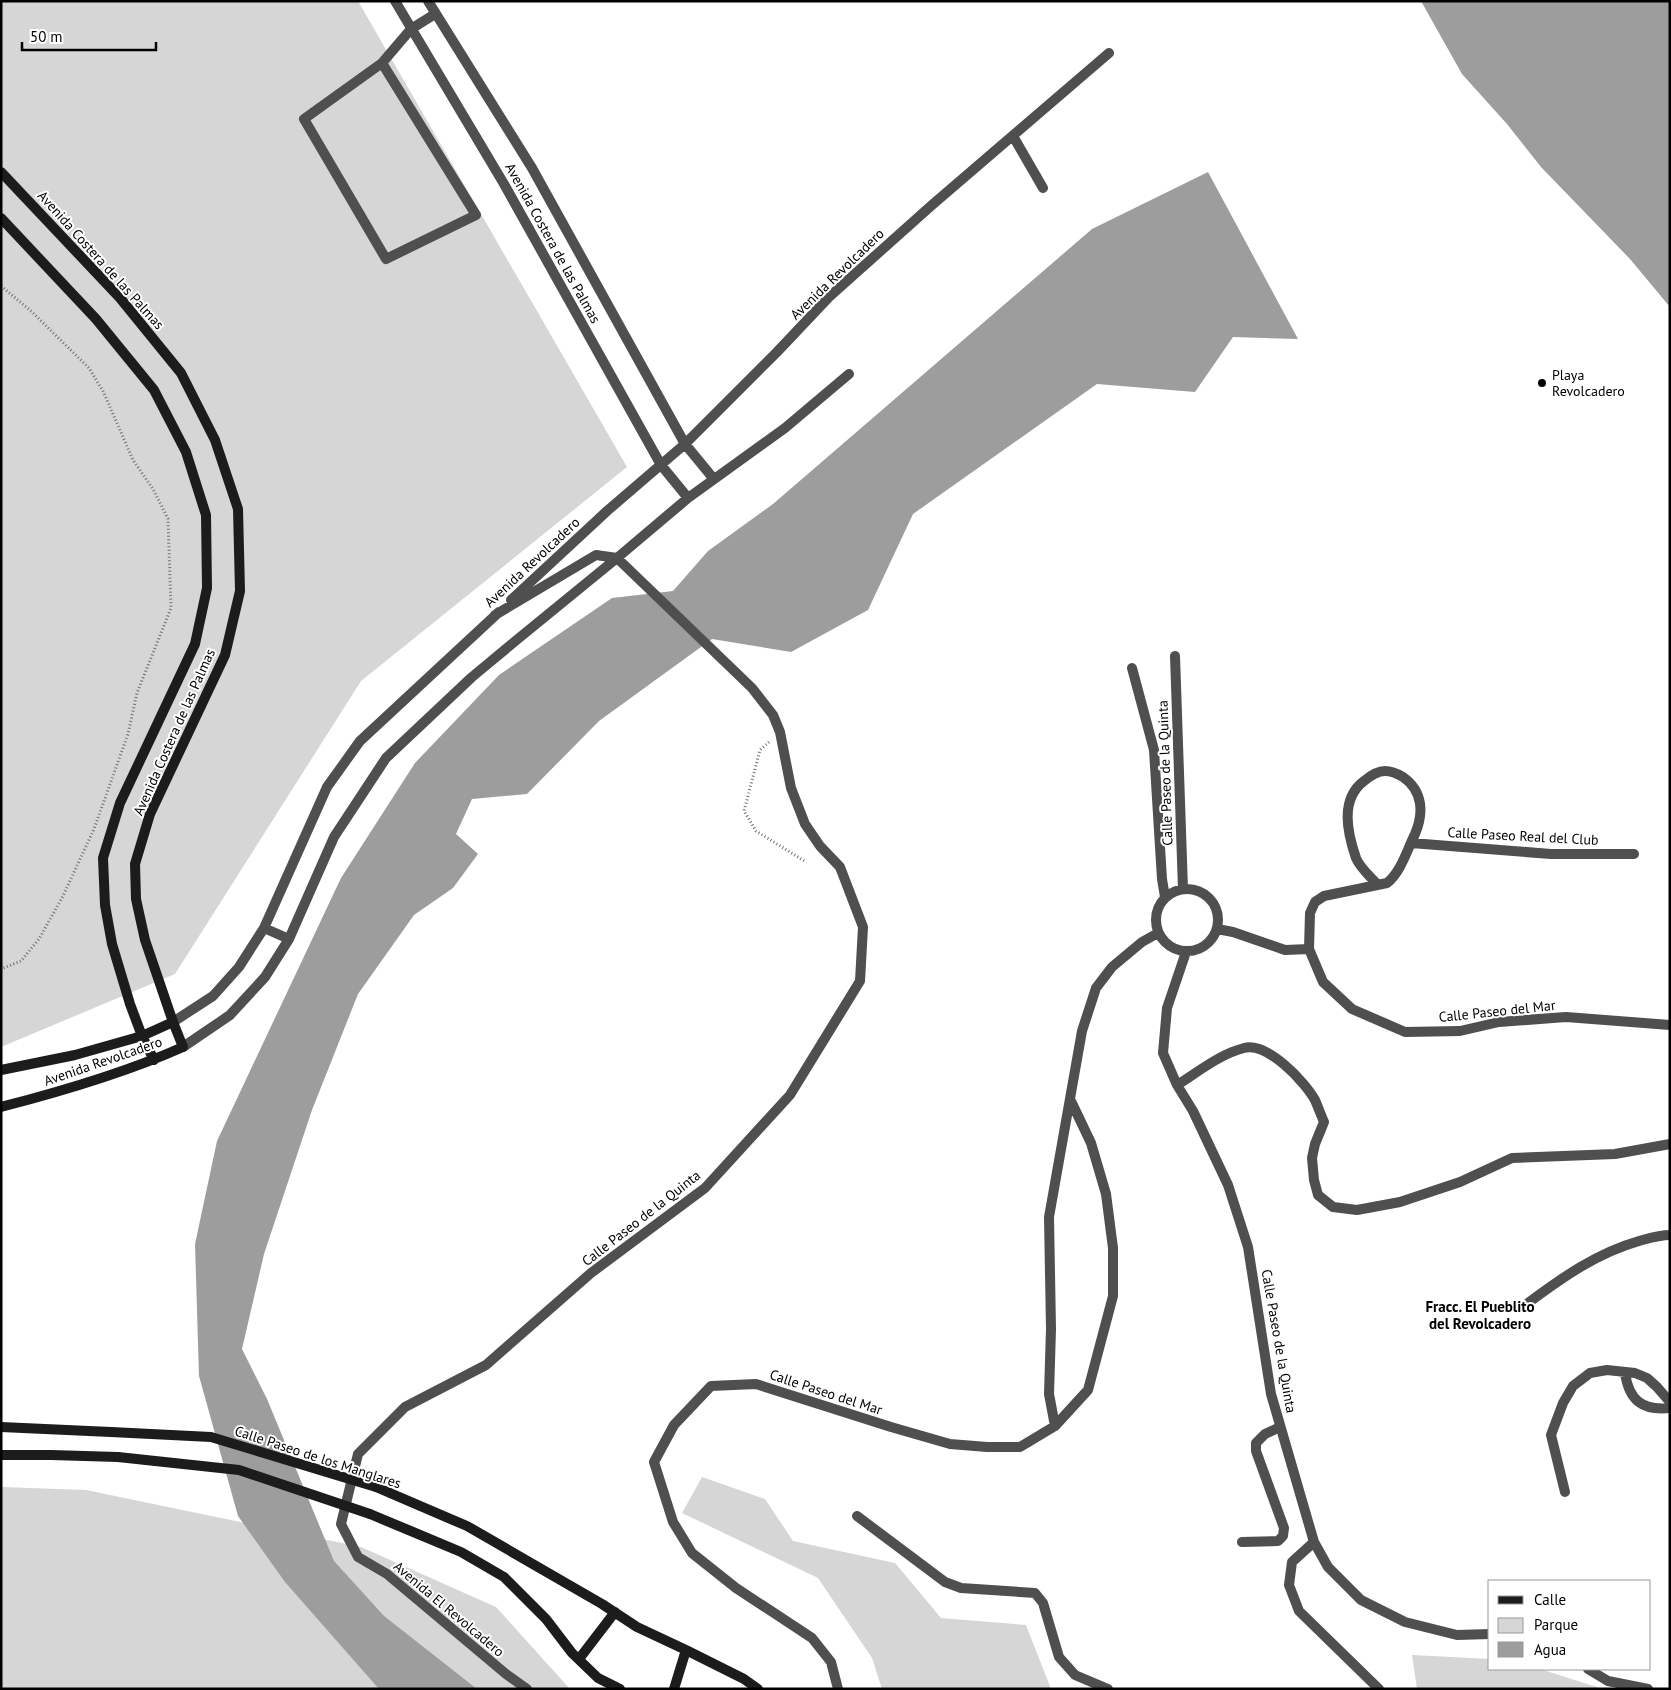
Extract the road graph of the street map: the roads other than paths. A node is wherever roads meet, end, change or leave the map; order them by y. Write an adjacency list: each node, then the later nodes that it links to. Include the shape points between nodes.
1 (395, 1): 4 (street, Avenida Costera de las Palmas)
2 (428, 1): 3 (street, Avenida Costera de las Palmas)
3 (435, 14): 4 (street); 12 (street, Avenida Costera de las Palmas, via 532,168)
4 (411, 29): 6 (street); 13 (street, Avenida Costera de las Palmas, via 504,184)
5 (1110, 53): 7 (street, Avenida Revolcadero)
6 (382, 63): 6 (street, via 304,119 386,259 476,215)
7 (1013, 136): 9 (street); 12 (street, Avenida Revolcadero, via 829,297)
8 (1, 172): 31 (main road, Avenida Costera de las Palmas, via 120,298 181,372 215,440 238,509 240,591 225,654 150,814 135,864 136,899 145,940)
9 (1043, 188)
10 (1, 218): 33 (main road, Avenida Costera de las Palmas, via 96,319 154,390 186,452 206,515 207,588 195,644 120,803 104,858 105,905 112,944)
11 (849, 374): 14 (street, Avenida Revolcadero, via 785,428)
12 (685, 444): 13 (street, Avenida Revolcadero); 14 (street, Avenida Costera de las Palmas)
13 (661, 465): 15 (street, Avenida Costera de las Palmas); 17 (street, Avenida Revolcadero)
14 (713, 478): 15 (street, Avenida Revolcadero)
15 (688, 498): 16 (street, Avenida Revolcadero)
16 (617, 558): 17 (street, via 596,555); 28 (street, Avenida Revolcadero, via 472,678 386,758 334,837); 52 (street, Calle Paseo de la Quinta, via 752,688 773,715 780,732 791,788 805,824 840,867 863,927 860,981 790,1095 705,1188 591,1273 486,1365 405,1407 358,1454)
17 (495, 615): 25 (street, Avenida Revolcadero, via 360,741 326,787)
18 (1174, 656): 23 (street, Calle Paseo de la Quinta)
19 (1132, 668): 24 (street, via 1154,750)
20 (1410, 843): 21 (street, Calle Paseo Real del Club, via 1551,854); 22 (street, via 1395,877 1387,883); 22 (street, via 1419,824 1419,796 1411,783 1399,775 1386,771 1371,775 1358,785 1348,803 1348,823 1356,859)
21 (1634, 854)
22 (1377, 884): 29 (street, via 1324,896 1315,902 1310,913)
23 (1183, 888): 24 (street); 26 (street, via 1203,893 1211,900 1216,908)
24 (1165, 897): 27 (street, via 1155,920)
25 (264, 928): 28 (street); 31 (street, Avenida Revolcadero, via 239,967 213,996)
26 (1217, 928): 29 (street, via 1286,950); 30 (street, via 1209,943)
27 (1158, 933): 30 (street, via 1175,950); 38 (street, via 1112,967 1096,988 1082,1031)
28 (289, 939): 34 (street, Avenida Revolcadero, via 265,977 230,1015)
29 (1309, 948): 32 (street, Calle Paseo del Mar, via 1323,982 1352,1009 1404,1032 1460,1031 1499,1022 1566,1017)
30 (1186, 952): 37 (street, Calle Paseo de la Quinta, via 1166,1008 1163,1053)
31 (173, 1022): 33 (main road, Avenida Revolcadero); 34 (main road, Avenida Costera de las Palmas)
32 (1670, 1025)
33 (142, 1036): 35 (main road, Avenida Costera de las Palmas); 36 (main road, Avenida Revolcadero, via 75,1056)
34 (183, 1047): 35 (main road, Avenida Revolcadero)
35 (154, 1060): 39 (main road, Avenida Revolcadero, via 62,1092)
36 (1, 1070)
37 (1177, 1085): 40 (street, via 1226,1055 1246,1047 1263,1050 1278,1058 1314,1099 1324,1122 1312,1158 1318,1194 1333,1207 1357,1210 1400,1202 1460,1182 1512,1158 1615,1154); 47 (street, Calle Paseo de la Quinta, via 1228,1185 1248,1247 1271,1394)
38 (1070, 1099): 46 (street, via 1050,1217 1050,1394); 46 (street, Calle Paseo del Mar, via 1091,1143 1106,1194 1113,1248 1114,1296 1088,1390)
39 (1, 1107)
40 (1670, 1144)
41 (1670, 1235): 42 (street, via 1618,1247 1570,1272)
42 (1528, 1303)
43 (1625, 1373): 44 (street, via 1647,1378); 45 (street, via 1636,1401 1647,1406); 50 (street, via 1607,1370 1590,1373 1573,1386 1563,1402 1551,1435)
44 (1670, 1402)
45 (1670, 1408)
46 (1055, 1426): 65 (street, Calle Paseo del Mar, via 1020,1447 950,1444 756,1384 711,1386 674,1425 654,1462 673,1522 692,1553 736,1588 812,1638 831,1662)
47 (1280, 1426): 53 (street, via 1256,1442 1256,1451 1284,1528 1283,1536 1278,1541); 54 (street, Calle Paseo de la Quinta)
48 (1, 1427): 55 (main road, Calle Paseo de los Manglares, bridge, via 211,1437 376,1487 467,1526)
49 (1, 1455): 58 (main road, bridge, via 118,1457 239,1470 370,1514 461,1552 504,1578 546,1619)
50 (1565, 1492)
51 (857, 1516): 66 (street, via 945,1582 961,1588 1035,1593 1043,1603 1059,1657 1075,1675)
52 (342, 1524): 61 (street, Avenida El Revolcadero, via 358,1557 387,1574)
53 (1242, 1542)
54 (1314, 1542): 56 (street, Calle Paseo de la Quinta, via 1328,1567 1361,1600 1405,1622 1457,1635); 67 (street, via 1292,1562 1290,1585 1299,1611)
55 (615, 1612): 57 (main road, Calle Paseo de los Manglares, via 637,1627); 58 (main road)
56 (1488, 1634)
57 (686, 1650): 63 (main road); 64 (main road, Calle Paseo de los Manglares)
58 (580, 1659): 62 (main road, via 598,1678)
59 (1590, 1670): 60 (street, via 1608,1681)
60 (1645, 1688)
61 (527, 1689)
62 (620, 1689)
63 (674, 1689)
64 (758, 1689)
65 (838, 1689)
66 (1108, 1689)
67 (1379, 1689)

